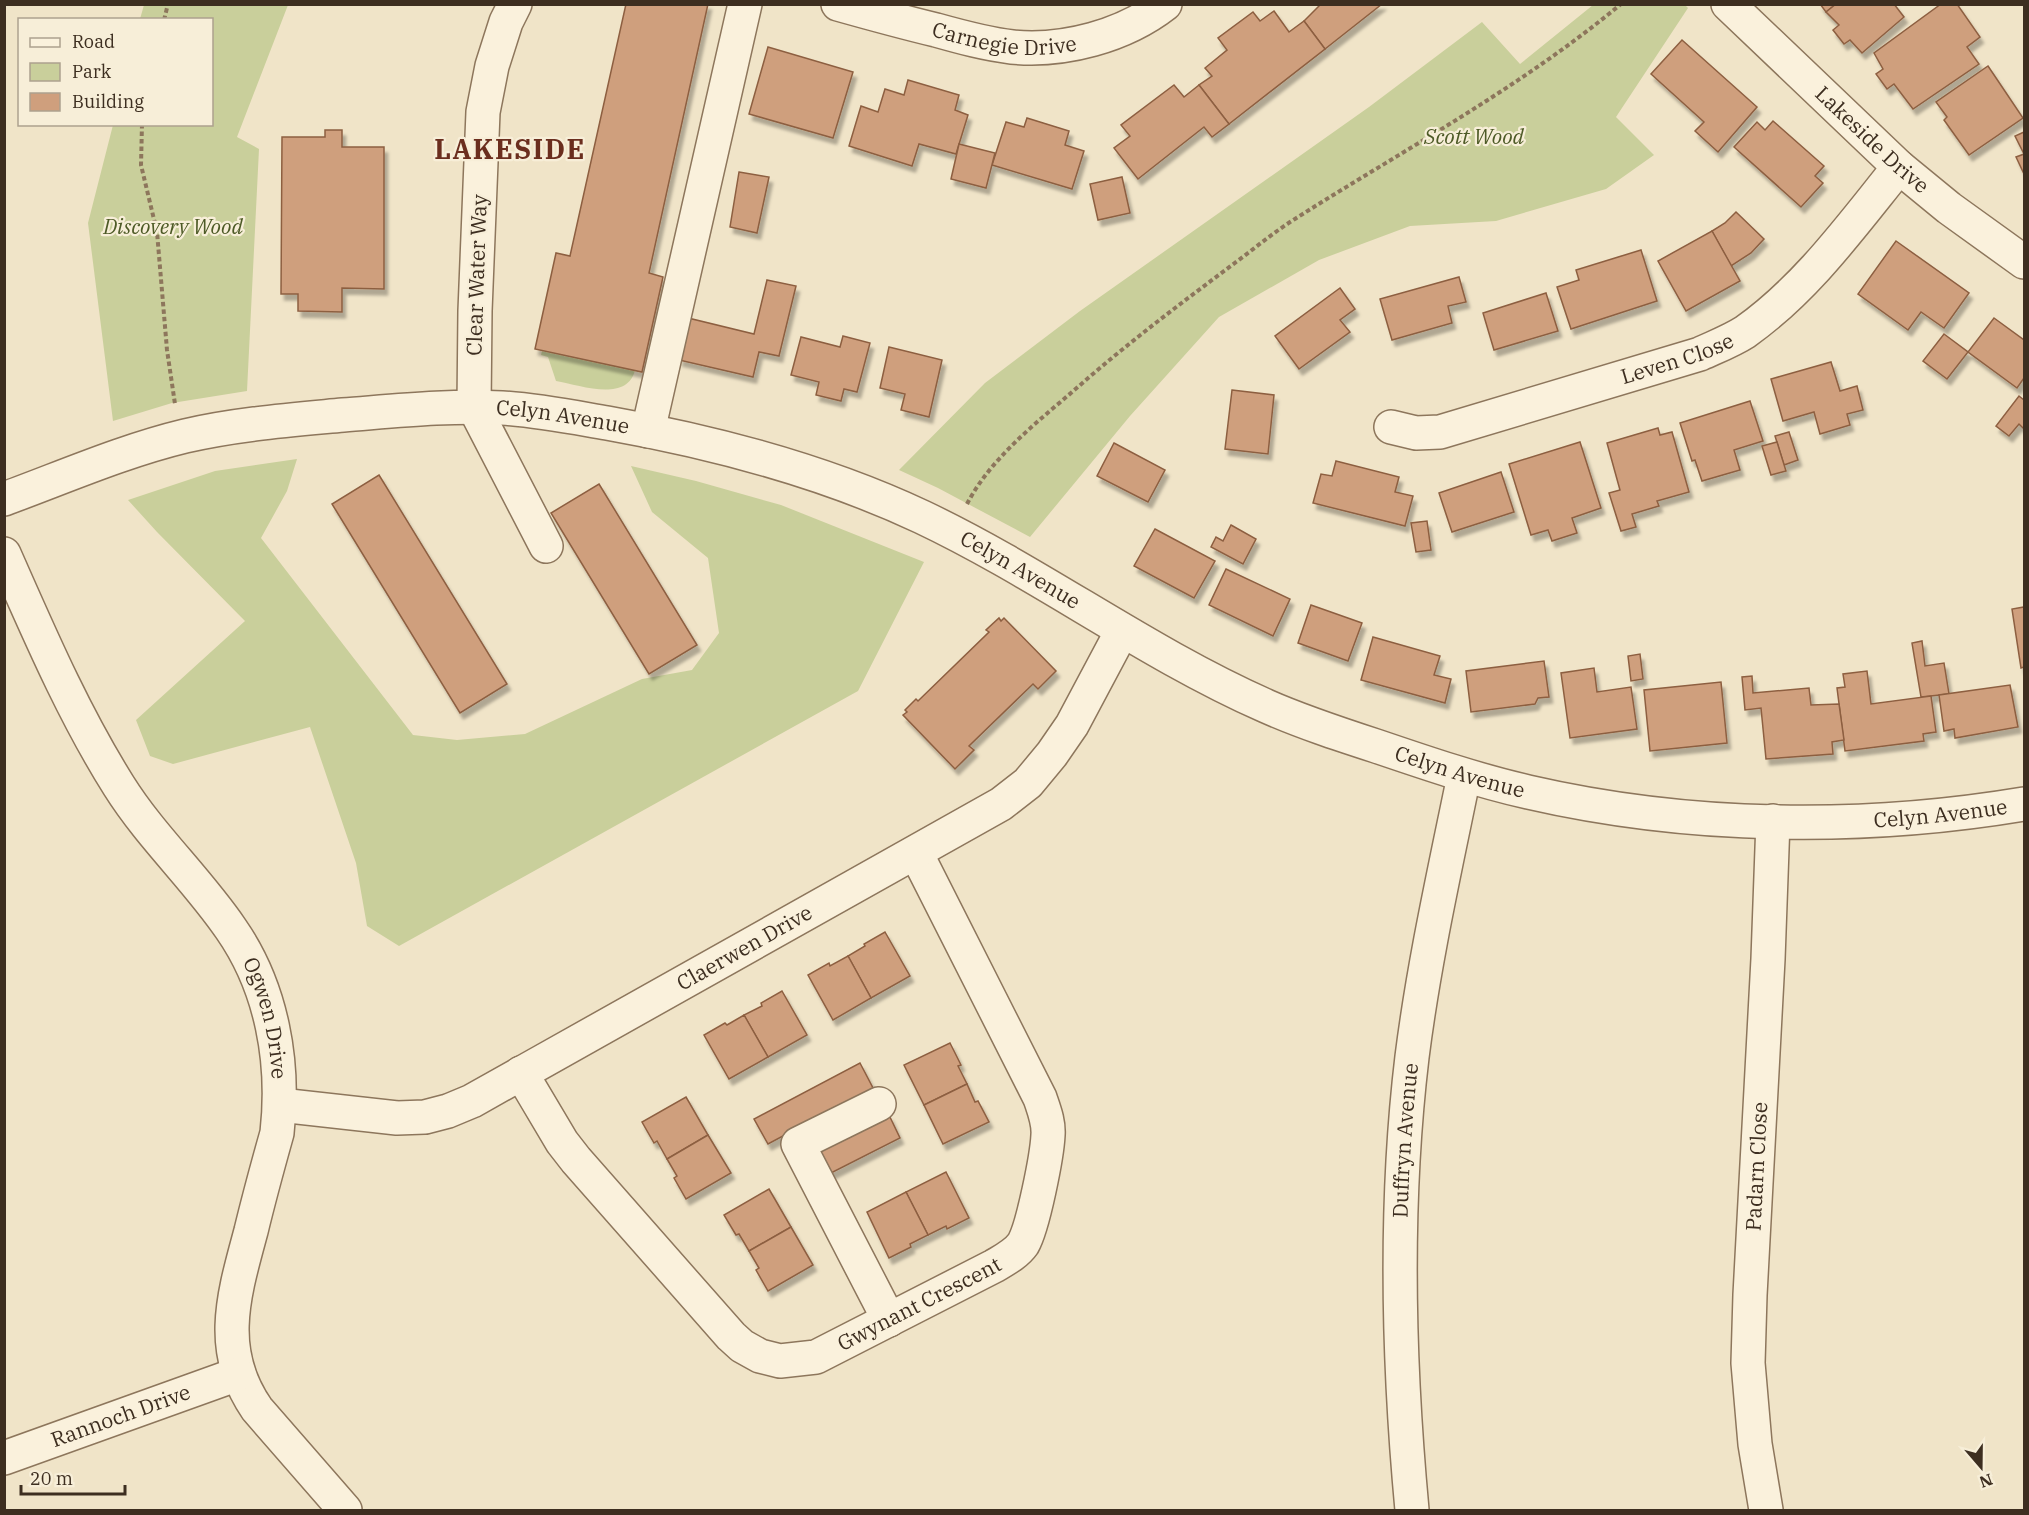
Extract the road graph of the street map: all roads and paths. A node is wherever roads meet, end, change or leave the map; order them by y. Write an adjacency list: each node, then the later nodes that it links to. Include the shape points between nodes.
1 (515, 4): 10 (street, Clear Water Way, via 492,66 483,112)
2 (745, 4): 12 (street)
3 (838, 4): 4 (street, Carnegie Drive, via 982,42 1049,47 1119,30)
4 (1165, 4)
5 (1620, 4): 15 (path, via 1580,39 1502,92 1296,218 1181,303 1113,356 1015,442 977,485)
6 (1728, 4): 8 (street, Lakeside Drive)
7 (142, 126): 13 (path, via 141,165 157,232 167,350)
8 (1899, 167): 9 (street, Lakeside Drive); 11 (street, Leven Close, via 1834,248 1773,309 1722,345 1440,432 1416,433)
9 (2025, 262)
10 (474, 407): 12 (street, Celyn Avenue, via 533,410); 13 (street, Celyn Avenue, via 307,418); 16 (street)
11 (1391, 427)
12 (648, 430): 18 (street, Celyn Avenue, via 770,461 918,515 1005,561)
13 (180, 438): 14 (street, Celyn Avenue)
14 (4, 499)
15 (964, 510)
16 (546, 546)
17 (4, 554): 25 (street, Ogwen Drive, via 61,680 119,785 230,927 250,959 276,1043)
18 (1122, 631): 19 (street, Celyn Avenue, via 1268,707); 22 (street, Claerwen Drive, via 1072,725 1028,783 1001,804)
19 (1464, 776): 21 (street, Celyn Avenue, via 1602,807); 30 (street, Duffryn Avenue, via 1423,978 1406,1123 1401,1301)
20 (2025, 804): 21 (street, Celyn Avenue, via 1960,814 1859,821)
21 (1773, 821): 31 (street, Padarn Close, via 1748,1363)
22 (916, 853): 23 (street, Claerwen Drive); 26 (street, Gwynant Crescent, via 1040,1098 1048,1134 1023,1244 994,1266)
23 (520, 1073): 25 (street, Claerwen Drive, via 472,1101 425,1117 397,1118); 26 (street, Gwynant Crescent, via 576,1160 742,1346 780,1361 816,1357)
24 (879, 1104): 26 (street, via 798,1144)
25 (280, 1105): 27 (street, Ogwen Drive, via 277,1133 233,1299 231,1329)
26 (889, 1320)
27 (238, 1374): 28 (street, Rannoch Drive); 29 (street, Ogwen Drive, via 257,1409)
28 (4, 1458)
29 (345, 1510)
30 (1412, 1510)
31 (1766, 1510)

